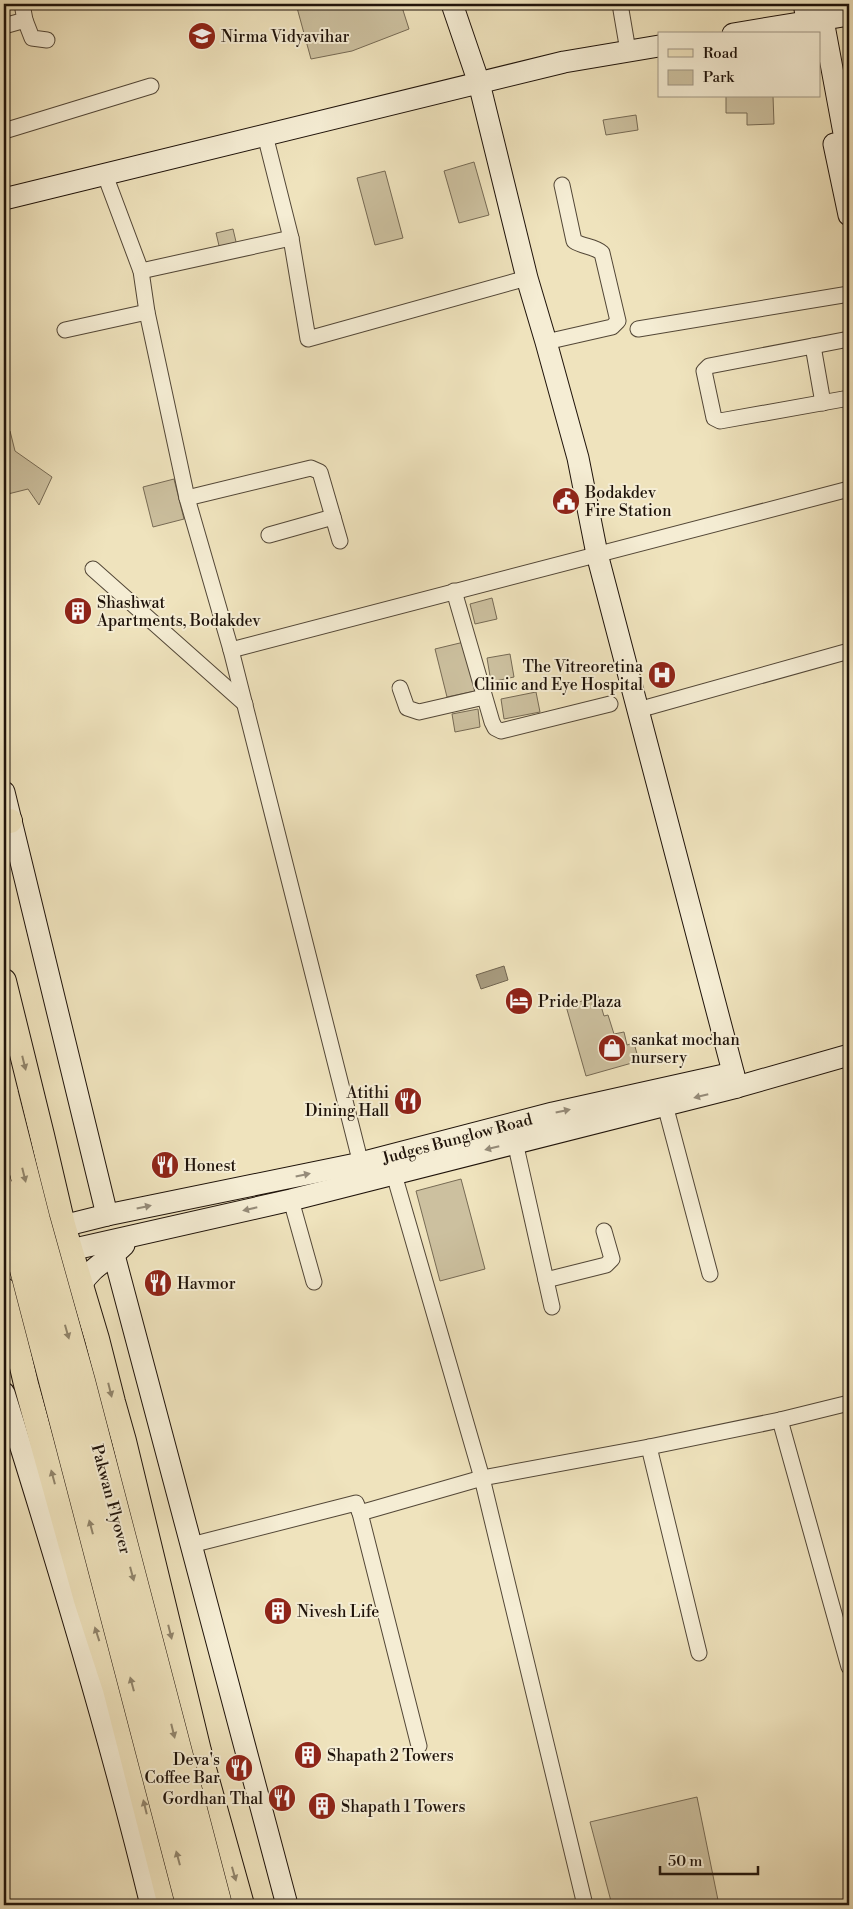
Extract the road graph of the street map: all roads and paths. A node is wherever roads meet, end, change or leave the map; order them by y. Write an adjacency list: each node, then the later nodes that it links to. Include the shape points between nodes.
1 (22, 4): 6 (street)
2 (452, 4): 15 (street)
3 (620, 4): 13 (street)
4 (849, 15): 5 (street)
5 (813, 16): 8 (street); 9 (street)
6 (25, 20): 7 (street); 10 (street, via 32,38)
7 (4, 26)
8 (742, 32)
9 (817, 32)
10 (47, 40)
11 (820, 44): 19 (street)
12 (658, 46): 13 (street)
13 (628, 51): 15 (street, via 564,62)
14 (820, 82): 23 (street)
15 (479, 83): 18 (street); 26 (street)
16 (151, 86): 17 (street)
17 (4, 131)
18 (265, 134): 20 (street); 24 (street)
19 (849, 160)
20 (105, 175): 22 (street); 25 (street)
21 (562, 185): 32 (street, via 574,241 602,253 618,321 612,326)
22 (4, 199)
23 (849, 214)
24 (291, 238): 25 (street); 26 (street, via 308,339)
25 (141, 271): 28 (street)
26 (527, 278): 32 (street)
27 (849, 294): 29 (street)
28 (147, 312): 30 (street); 37 (street)
29 (638, 329)
30 (65, 330)
31 (849, 339): 33 (street)
32 (546, 342): 41 (street, via 578,458)
33 (813, 346): 35 (street); 35 (street, via 709,366 704,371 714,418 720,421)
34 (849, 398): 35 (street)
35 (823, 403)
36 (849, 489): 41 (street)
37 (187, 498): 38 (street, via 311,468 320,472); 44 (street)
38 (333, 517): 39 (street); 40 (street)
39 (269, 535)
40 (340, 541)
41 (597, 554): 43 (street); 50 (street)
42 (93, 569): 49 (street)
43 (454, 591): 44 (street); 47 (street)
44 (231, 650): 49 (street)
45 (849, 651): 50 (street)
46 (400, 688): 47 (street, via 407,708 420,712)
47 (484, 697): 48 (street, via 492,722 501,731)
48 (610, 704)
49 (245, 705): 63 (street)
50 (638, 710): 56 (street)
51 (4, 792): 52 (street)
52 (7, 821): 66 (street)
53 (4, 981): 59 (main road, one-way to 59)
54 (849, 1041): 56 (street, Judges Bunglow Road)
55 (849, 1055): 56 (street, Judges Bunglow Road)
56 (735, 1080): 58 (street, Judges Bunglow Road, one-way to 58); 62 (street, Judges Bunglow Road, one-way to 56, via 553,1113)
57 (4, 1094): 96 (highway, Pakwan Flyover, one-way to 96, bridge)
58 (665, 1105): 60 (street, Judges Bunglow Road); 74 (street)
59 (42, 1135): 61 (main road); 67 (main road)
60 (516, 1142): 62 (street, Judges Bunglow Road, one-way to 62); 75 (street)
61 (4, 1150)
62 (391, 1164): 63 (street, Judges Bunglow Road); 85 (street)
63 (363, 1172): 65 (street, Judges Bunglow Road); 66 (street, Judges Bunglow Road, one-way to 63)
64 (4, 1194): 95 (highway, Pakwan Flyover, one-way to 64, bridge)
65 (291, 1200): 69 (street, Judges Bunglow Road, one-way to 69); 76 (street)
66 (107, 1215): 67 (street, Judges Bunglow Road)
67 (62, 1225): 70 (street, Judges Bunglow Road); 71 (main road)
68 (604, 1231): 75 (street, via 612,1260 606,1266)
69 (133, 1236): 71 (street, Judges Bunglow Road); 72 (street)
70 (4, 1243)
71 (69, 1249): 73 (street, Judges Bunglow Road); 77 (main road)
72 (114, 1255): 77 (street, via 95,1266); 87 (street)
73 (4, 1265)
74 (710, 1274)
75 (546, 1280): 79 (street)
76 (314, 1282)
77 (81, 1284): 97 (main road, one-way to 97, via 124,1441 199,1751)
78 (4, 1290): 80 (main road)
79 (552, 1307)
80 (6, 1312): 88 (main road, one-way to 80)
81 (4, 1393): 88 (street)
82 (849, 1403): 83 (street)
83 (780, 1420): 84 (street); 89 (street)
84 (649, 1447): 85 (street); 90 (street)
85 (482, 1478): 86 (street); 99 (street)
86 (360, 1513): 87 (street, via 356,1503); 92 (street)
87 (191, 1545): 98 (street)
88 (67, 1564): 93 (street); 94 (main road, one-way to 88, via 115,1688)
89 (844, 1629): 91 (street)
90 (699, 1652)
91 (849, 1667)
92 (418, 1746)
93 (151, 1905)
94 (170, 1905)
95 (190, 1905)
96 (218, 1905)
97 (242, 1905)
98 (288, 1905)
99 (585, 1905)

